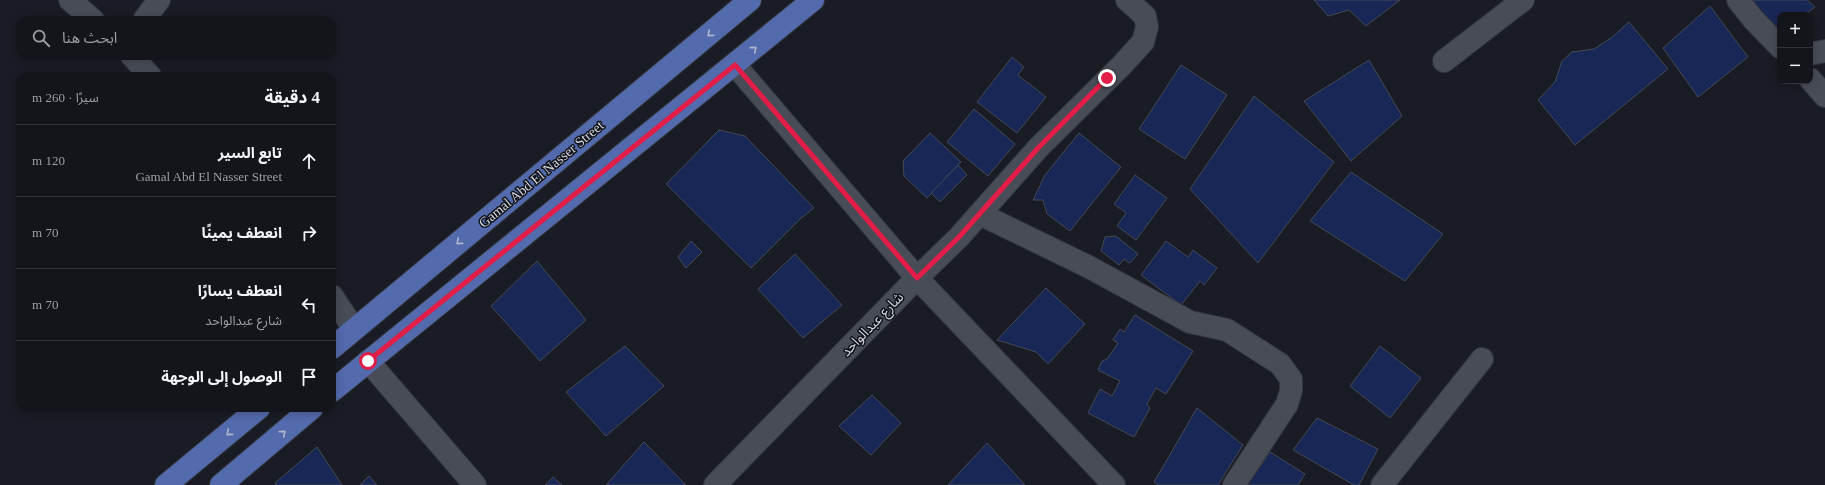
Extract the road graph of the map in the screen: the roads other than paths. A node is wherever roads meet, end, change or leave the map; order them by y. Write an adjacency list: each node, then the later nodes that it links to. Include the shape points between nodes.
1 (70, 0): 8 (street)
2 (158, 0): 9 (street)
3 (750, 0): 22 (main road, Gamal Abd El Nasser Street, one-way to 22)
4 (813, 0): 15 (main road, one-way to 4)
5 (1126, 0): 19 (street, شارع عبدالواحد, via 1145,16 1147,27 1143,42 1039,147)
6 (1523, 0): 14 (street)
7 (1738, 0): 10 (street)
8 (88, 16)
9 (147, 16)
10 (1777, 44)
11 (1825, 51): 12 (street)
12 (1813, 53)
13 (136, 60): 16 (street)
14 (1444, 61)
15 (735, 65): 20 (street); 25 (main road)
16 (146, 72)
17 (1813, 82): 18 (street)
18 (1825, 96)
19 (980, 214): 20 (street, شارع عبدالواحد); 34 (street, via 1089,267 1164,310 1190,322 1227,330 1280,364 1291,379 1287,404)
20 (917, 278): 32 (street, شارع عبدالواحد); 33 (street)
21 (336, 302): 22 (street)
22 (354, 329): 23 (main road, Gamal Abd El Nasser Street)
23 (336, 345)
24 (1482, 359): 35 (street)
25 (368, 361): 26 (main road); 31 (street)
26 (336, 388)
27 (254, 412): 29 (main road, one-way to 29)
28 (307, 412): 30 (main road, one-way to 28)
29 (166, 485)
30 (221, 485)
31 (475, 485)
32 (715, 485)
33 (1114, 485)
34 (1234, 485)
35 (1382, 485)

